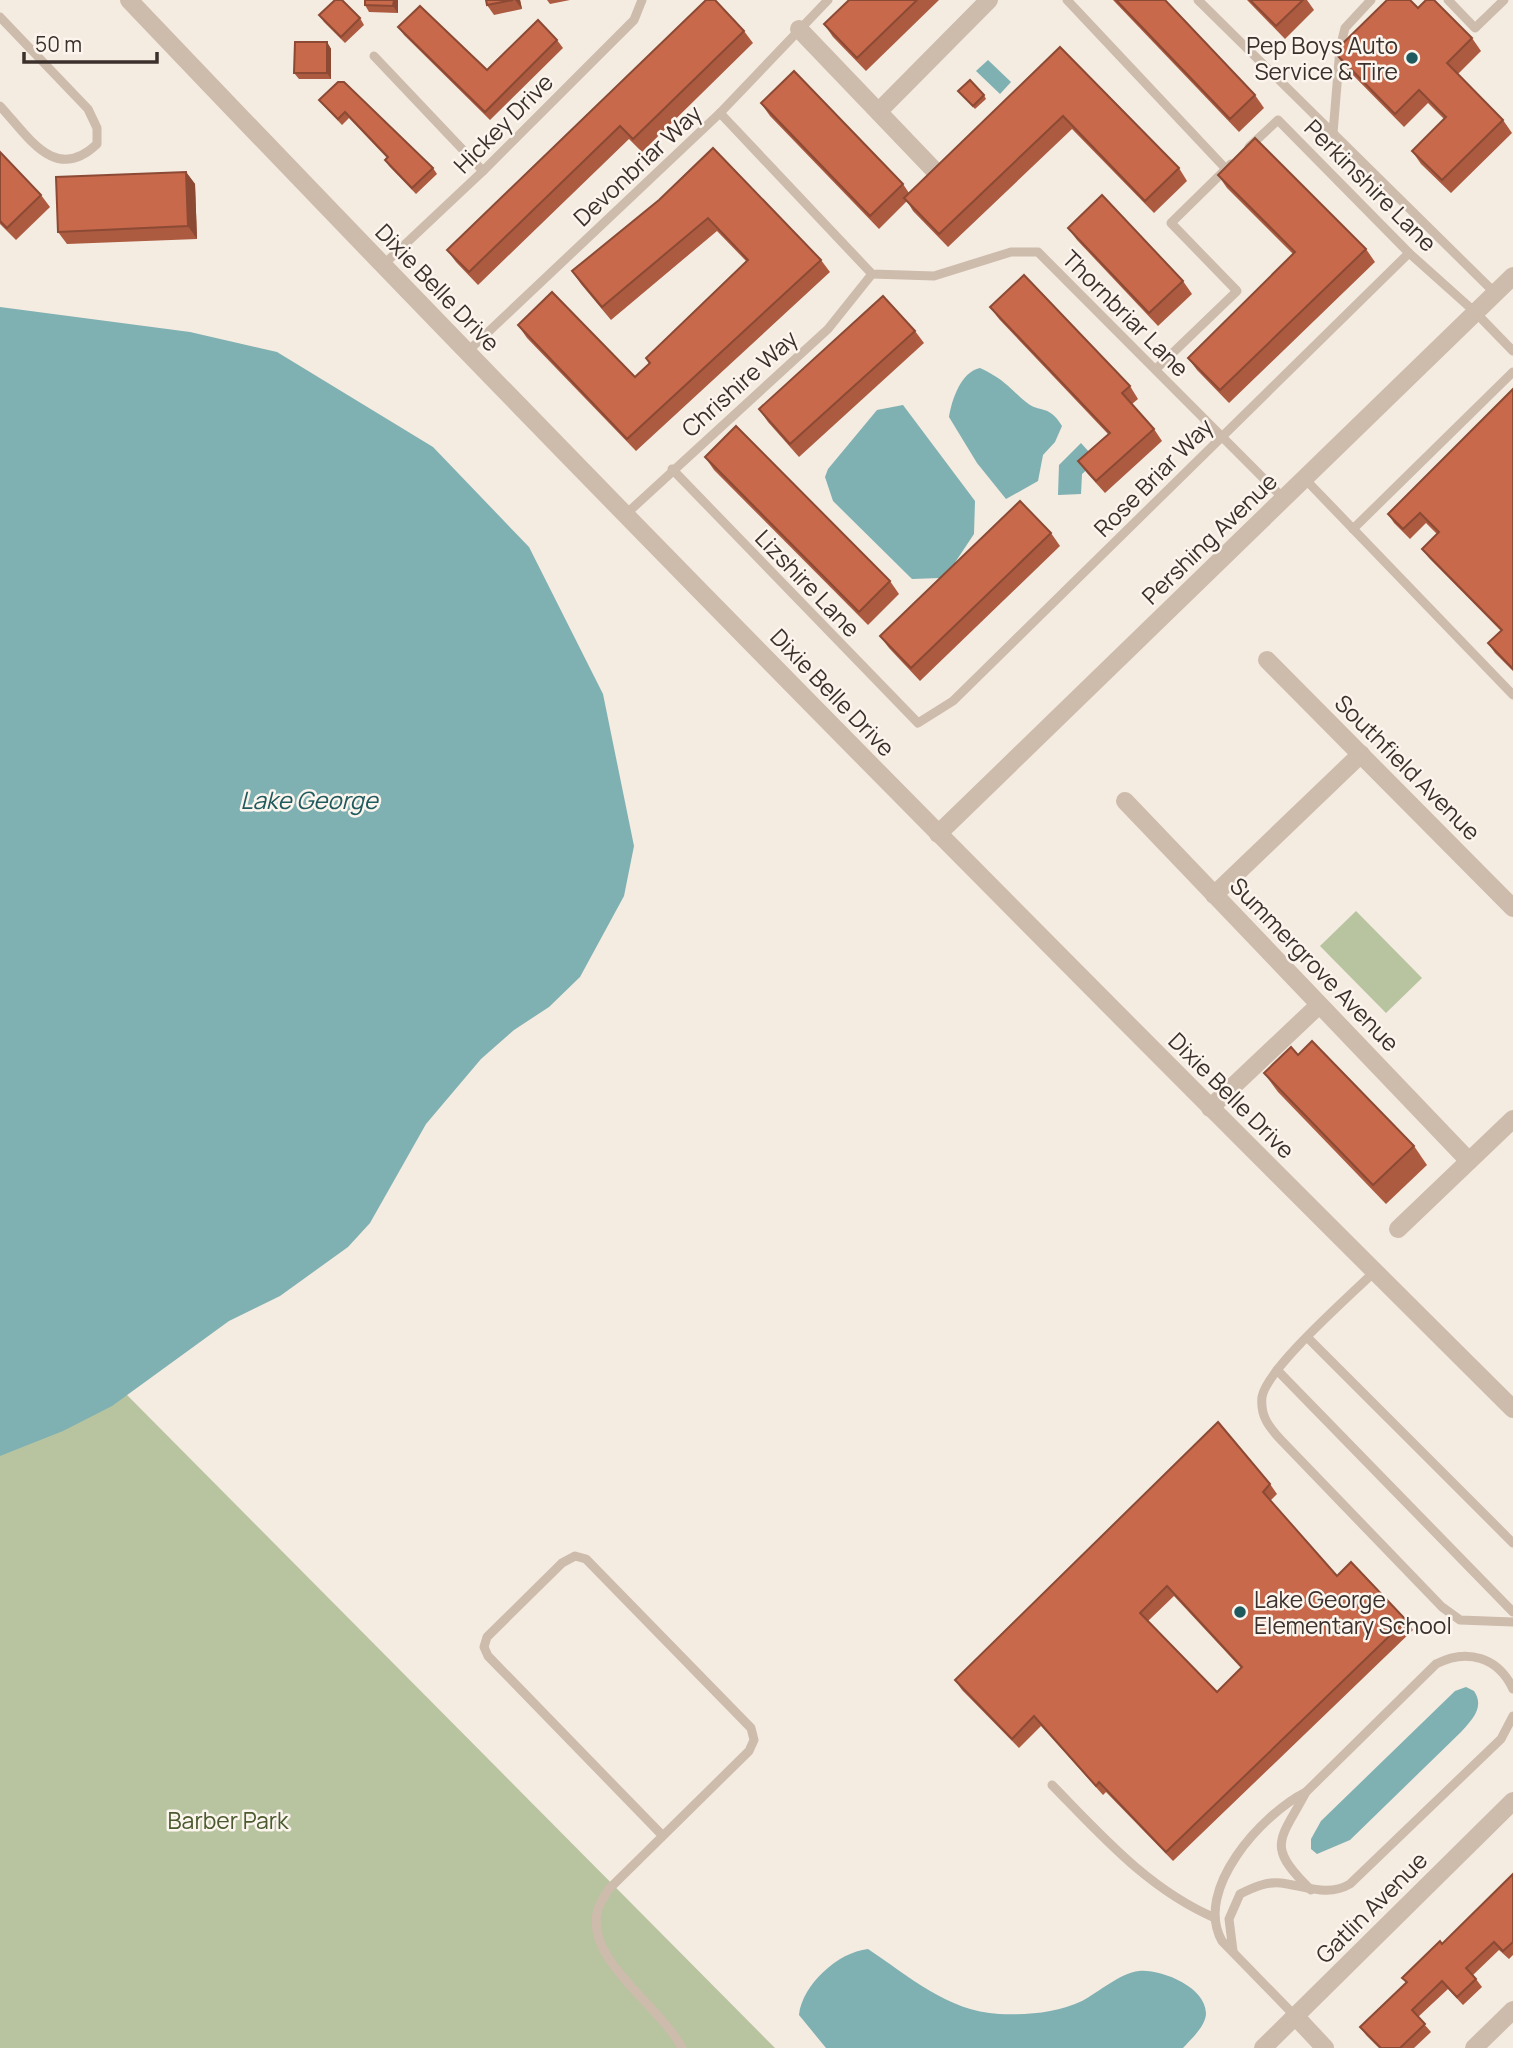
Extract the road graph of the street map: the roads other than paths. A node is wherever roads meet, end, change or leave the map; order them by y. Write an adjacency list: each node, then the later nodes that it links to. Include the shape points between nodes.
1 (129, 0): 21 (street, Dixie Belle Drive)
2 (642, 0): 19 (lane, Hickey Drive, via 634,20)
3 (828, 0): 11 (lane, Devonbriar Way)
4 (989, 0): 14 (street)
5 (1198, 0): 16 (lane)
6 (1371, 0): 16 (lane, via 1345,28)
7 (1448, 0): 8 (lane, via 1475,28)
8 (1504, 0)
9 (1070, 1): 17 (lane)
10 (0, 18): 13 (lane, via 88,109 97,128 97,144 82,158 57,160 44,154)
11 (799, 29): 14 (street); 15 (lane, Devonbriar Way)
12 (374, 56): 19 (lane)
13 (0, 106)
14 (879, 111): 18 (street)
15 (720, 114): 22 (lane); 27 (lane, Devonbriar Way)
16 (1333, 133): 24 (lane)
17 (1226, 169): 20 (lane, Perkinshire Lane, via 1279,120); 28 (lane, via 1171,223 1237,291)
18 (934, 170)
19 (483, 171): 21 (lane, Hickey Drive)
20 (1409, 253): 25 (lane, Perkinshire Lane); 30 (lane, Rose Briar Way)
21 (382, 266): 27 (street, Dixie Belle Drive)
22 (872, 274): 28 (lane, Thornbriar Lane, via 934,276 1011,252 1038,252); 31 (lane, Chrishire Way, via 828,329)
23 (1513, 276): 24 (street, Pershing Avenue)
24 (1495, 293): 25 (street, Pershing Avenue)
25 (1475, 312): 26 (lane, Perkinshire Lane); 32 (street, Pershing Avenue)
26 (1513, 351)
27 (467, 352): 34 (street, Dixie Belle Drive)
28 (1156, 369): 30 (lane, Thornbriar Lane)
29 (1513, 372): 35 (lane)
30 (1222, 436): 33 (lane, Thornbriar Lane); 38 (lane, Rose Briar Way, via 953,701)
31 (672, 469): 34 (lane, Chrishire Way); 38 (lane, Lizshire Lane)
32 (1305, 479): 33 (street, Pershing Avenue); 35 (lane)
33 (1284, 499): 41 (street, Pershing Avenue)
34 (625, 515): 41 (street, Dixie Belle Drive)
35 (1353, 529): 37 (lane)
36 (1267, 660): 39 (street, Southfield Avenue)
37 (1513, 695)
38 (918, 723)
39 (1361, 754): 42 (street); 43 (street, Southfield Avenue)
40 (1125, 801): 42 (street, Summergrove Avenue)
41 (938, 834): 45 (street, Dixie Belle Drive)
42 (1214, 895): 44 (street, Summergrove Avenue)
43 (1513, 908)
44 (1319, 1005): 45 (street); 47 (street, Summergrove Avenue)
45 (1210, 1108): 49 (street, Dixie Belle Drive)
46 (1513, 1119): 47 (street)
47 (1469, 1161): 48 (street)
48 (1398, 1228)
49 (1374, 1272): 50 (lane); 52 (street, Dixie Belle Drive)
50 (1308, 1338): 51 (lane); 53 (lane)
51 (1277, 1370): 54 (lane); 55 (lane, via 1262,1405 1266,1423 1281,1440 1451,1615 1470,1622)
52 (1513, 1409)
53 (1513, 1543)
54 (1513, 1612)
55 (1513, 1622)
56 (1513, 1689): 59 (lane, via 1495,1664 1481,1657 1450,1657 1436,1664)
57 (1513, 1716): 62 (lane, via 1501,1739 1359,1877 1341,1890)
58 (1052, 1785): 63 (lane, via 1129,1863 1190,1907)
59 (1306, 1792): 62 (lane, via 1288,1819 1281,1845 1290,1869); 63 (lane, via 1293,1799 1235,1856)
60 (1513, 1801): 66 (street, Gatlin Avenue)
61 (662, 1835): 61 (lane, via 749,1751 754,1740 751,1728 586,1559 575,1556 562,1563 487,1637 484,1647); 67 (lane, via 608,1890 597,1910 598,1937 609,1961 657,2010)
62 (1311, 1890): 64 (lane, via 1280,1882 1240,1894 1229,1919)
63 (1214, 1917): 64 (lane, via 1222,1941)
64 (1233, 1951): 66 (lane)
65 (1513, 2010): 70 (street)
66 (1296, 2017): 68 (street, Gatlin Avenue); 69 (street)
67 (682, 2048)
68 (1263, 2048)
69 (1325, 2048)
70 (1474, 2048)

